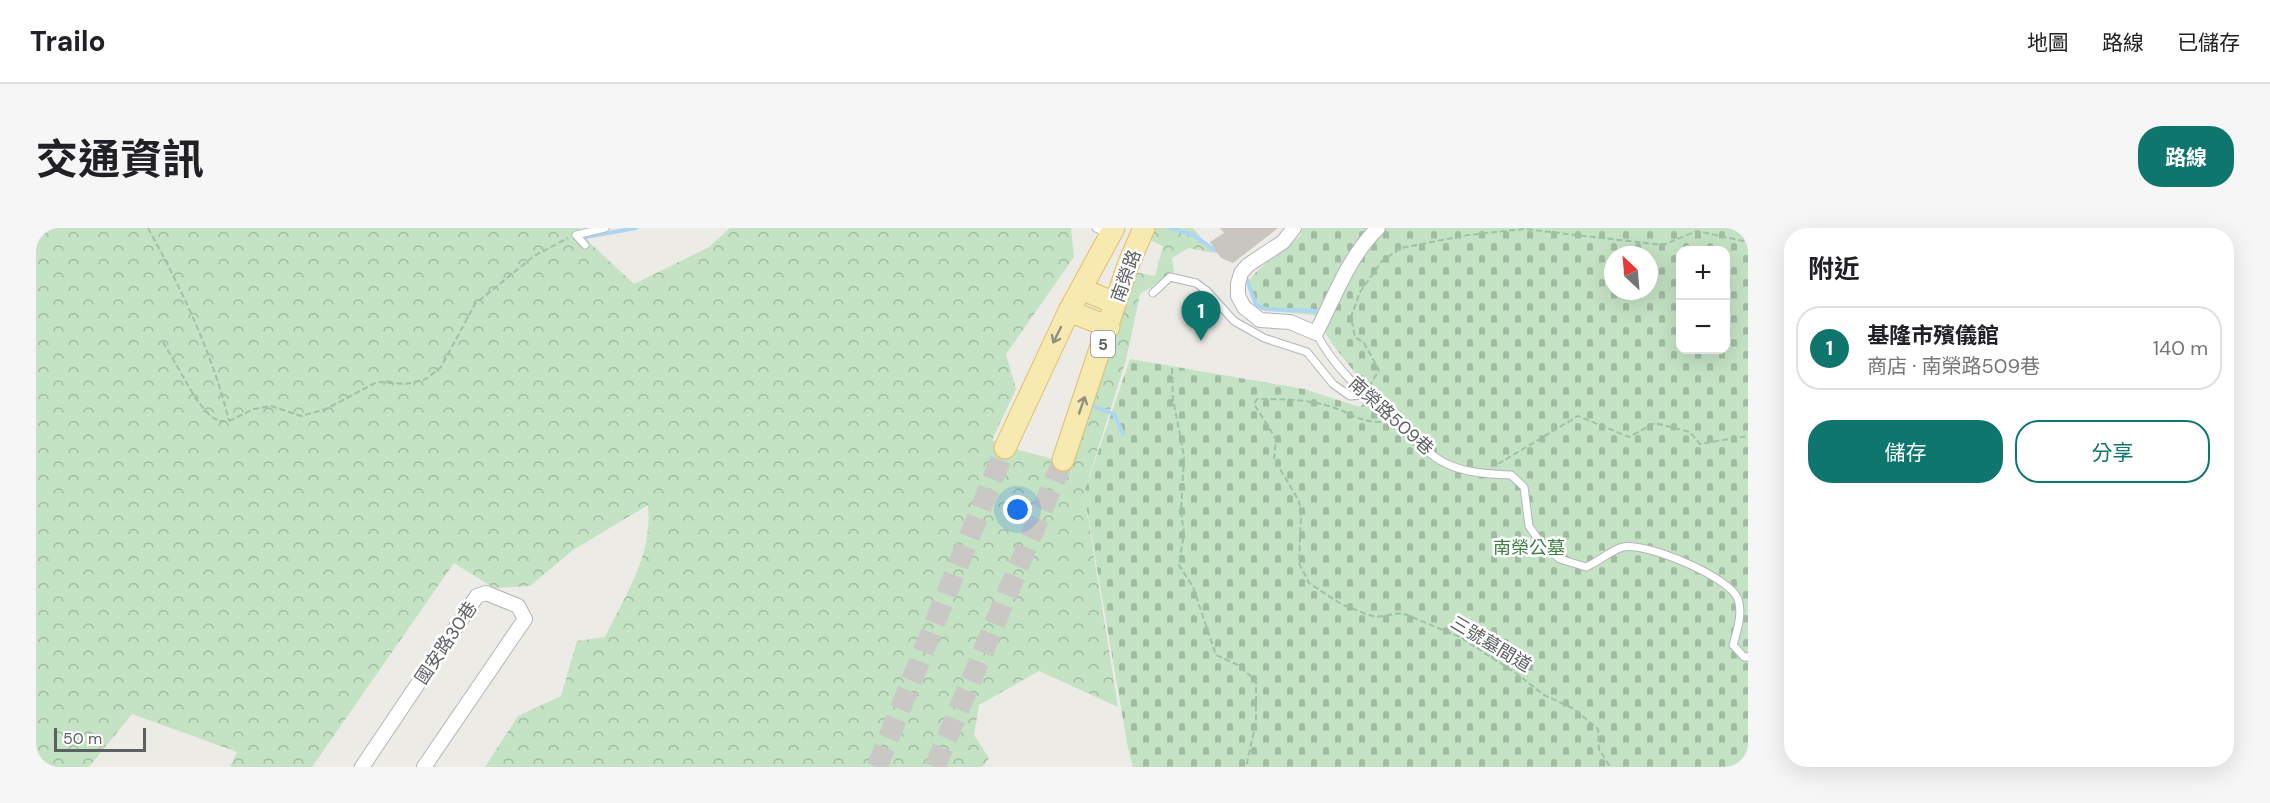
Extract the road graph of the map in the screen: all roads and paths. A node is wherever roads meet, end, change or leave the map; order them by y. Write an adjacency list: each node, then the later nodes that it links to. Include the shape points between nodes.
1 (148, 228): 19 (path, via 182,290 221,386)
2 (605, 228): 7 (lane)
3 (1144, 228): 12 (main road, 南榮路 / 5)
4 (1294, 228): 15 (street, via 1283,242 1241,273 1238,296 1244,307 1260,320 1290,322)
5 (1378, 228): 15 (street, via 1356,256)
6 (1107, 230): 10 (main road, 南榮路)
7 (579, 235): 9 (lane); 19 (path, via 534,256 474,304 441,367 426,380 406,384 377,382 326,409 301,416 271,406)
8 (1748, 242): 18 (path, via 1697,231 1663,245 1524,230 1468,235 1401,248 1382,261 1371,276 1351,317 1355,337 1364,343 1379,370)
9 (585, 245)
10 (1081, 289): 12 (main road); 13 (main road, 南榮路)
11 (1153, 293): 18 (lane, via 1170,277 1196,283 1234,321 1264,338 1307,352 1333,384 1350,396)
12 (1115, 303): 14 (main road, 南榮路 / 5)
13 (1070, 311): 14 (main road, 5); 22 (main road, 南榮路, one-way to 22)
14 (1109, 327): 23 (main road, 南榮路 / 5, one-way to 14)
15 (1316, 333): 18 (lane, 南榮路509巷, via 1328,356)
16 (163, 342): 19 (path, via 210,416)
17 (1172, 368): 28 (path, via 1173,399 1184,456 1184,533 1179,565 1193,586 1216,655 1238,665 1256,681 1256,722)
18 (1364, 395): 20 (lane, 南榮路509巷)
19 (229, 421)
20 (1395, 422): 24 (lane, 南榮路509巷, via 1446,464); 29 (path, 三號墓間道, via 1366,422 1334,407 1298,399 1257,399 1254,404 1276,440 1274,459 1299,501 1299,563 1309,583 1341,604 1366,614 1376,617 1402,613 1460,637 1544,695 1574,709 1598,729 1599,749)
21 (1748, 436): 24 (path, via 1700,444 1690,432 1655,423 1629,437 1578,416)
22 (1005, 448)
23 (1063, 460)
24 (1483, 473): 25 (lane, 南榮路509巷, via 1511,474 1524,487 1529,526 1542,545 1560,559 1586,567 1623,547 1657,550 1728,586 1738,597 1740,613 1733,645)
25 (1748, 657)
26 (362, 767): 27 (street, 國安路30巷, via 477,596 486,593 518,606 525,619)
27 (424, 767)
28 (1246, 767)
29 (1610, 767)

